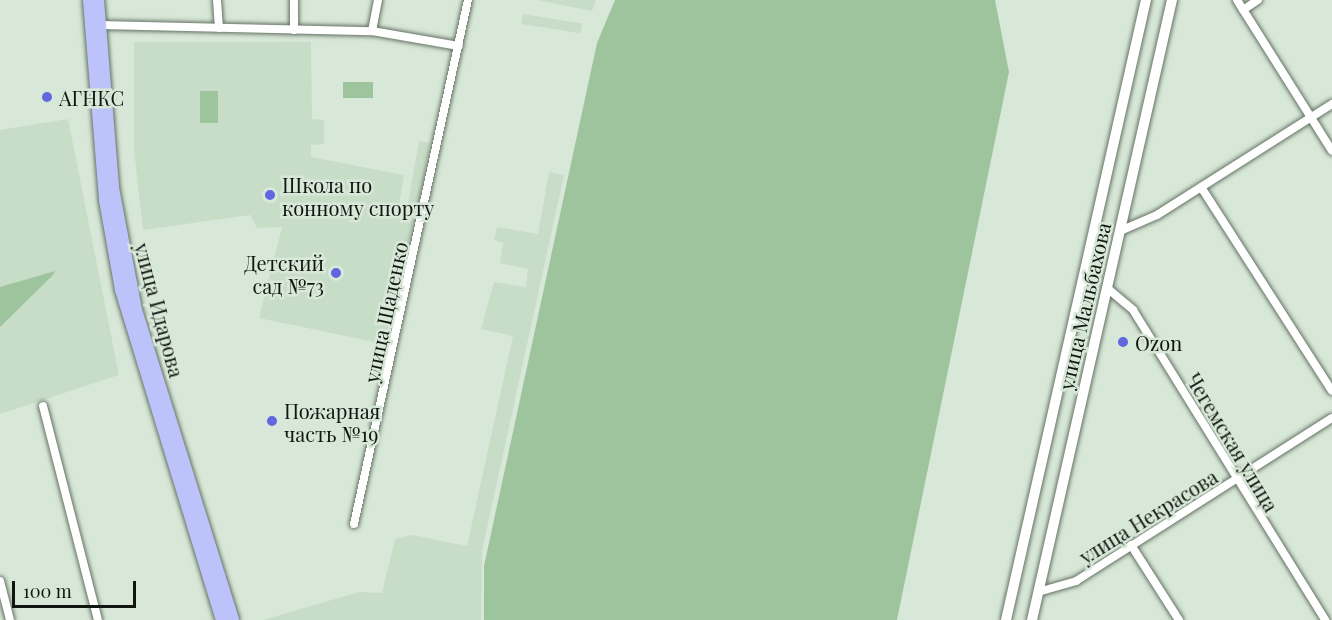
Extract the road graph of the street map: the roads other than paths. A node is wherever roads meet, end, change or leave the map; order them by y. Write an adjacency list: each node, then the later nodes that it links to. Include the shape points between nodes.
1 (89, 0): 33 (main road, улица Идарова, via 105,200 121,290)
2 (98, 0): 12 (main road, улица Идарова)
3 (217, 0): 13 (street)
4 (294, 0): 14 (street)
5 (378, 0): 15 (street)
6 (468, 0): 16 (street, улица Щаденко)
7 (1146, 0): 35 (main road, улица Мальбахова)
8 (1172, 0): 21 (main road, улица Мальбахова)
9 (1237, 0): 11 (street)
10 (1258, 0): 11 (street)
11 (1243, 10): 18 (street)
12 (100, 25): 13 (street); 34 (main road, улица Идарова, via 113,188 136,310)
13 (219, 28): 14 (street)
14 (294, 30): 15 (street)
15 (372, 31): 16 (street)
16 (459, 46): 27 (street, улица Щаденко)
17 (1332, 104): 18 (street)
18 (1311, 117): 19 (street); 20 (street)
19 (1332, 151)
20 (1201, 187): 21 (street); 23 (street)
21 (1120, 231): 22 (main road, улица Мальбахова)
22 (1107, 288): 26 (street, Чегемская улица, via 1133,310); 30 (main road, улица Мальбахова)
23 (1332, 391)
24 (43, 406): 32 (street)
25 (1332, 418): 26 (street, улица Некрасова)
26 (1236, 480): 28 (street, улица Некрасова); 38 (street, Чегемская улица)
27 (354, 524)
28 (1131, 545): 30 (street, улица Некрасова, via 1076,581); 37 (street)
29 (0, 581): 31 (street)
30 (1038, 592): 36 (main road, улица Мальбахова)
31 (10, 620)
32 (98, 620)
33 (222, 620)
34 (233, 620)
35 (1006, 620)
36 (1032, 620)
37 (1179, 620)
38 (1325, 620)

